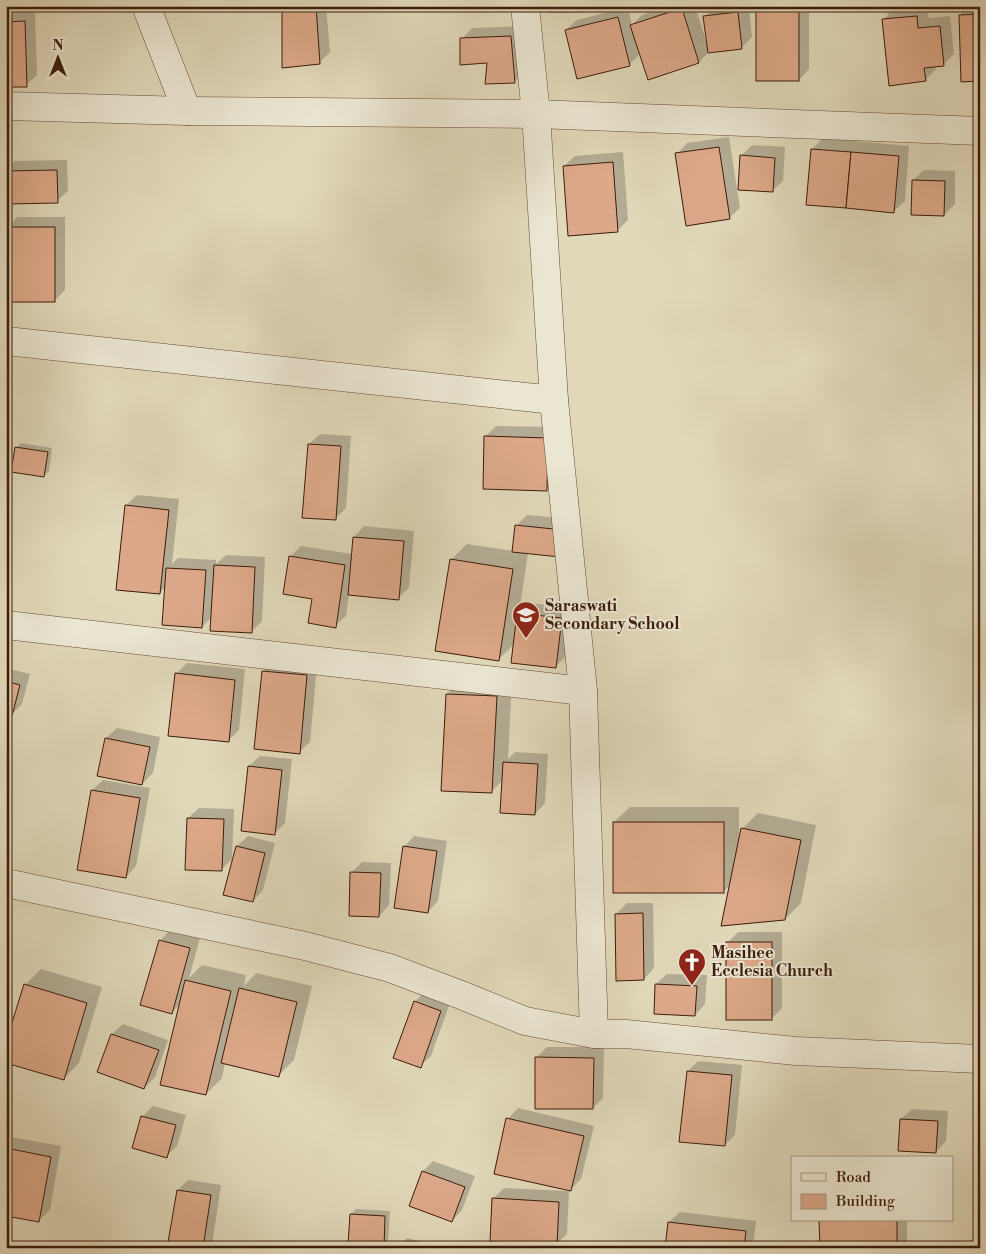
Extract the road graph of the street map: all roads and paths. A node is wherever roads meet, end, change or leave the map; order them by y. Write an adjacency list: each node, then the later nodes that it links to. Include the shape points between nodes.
1 (146, 6): 4 (street)
2 (526, 6): 5 (street)
3 (6, 106): 4 (street)
4 (187, 111): 5 (street)
5 (536, 114): 6 (street); 8 (street)
6 (980, 131)
7 (6, 341): 8 (street)
8 (554, 400): 10 (street)
9 (6, 625): 10 (street)
10 (583, 691): 12 (street)
11 (6, 883): 12 (street, via 296,944 390,968 525,1021)
12 (594, 1034): 13 (street, via 626,1034 796,1051)
13 (980, 1059)

